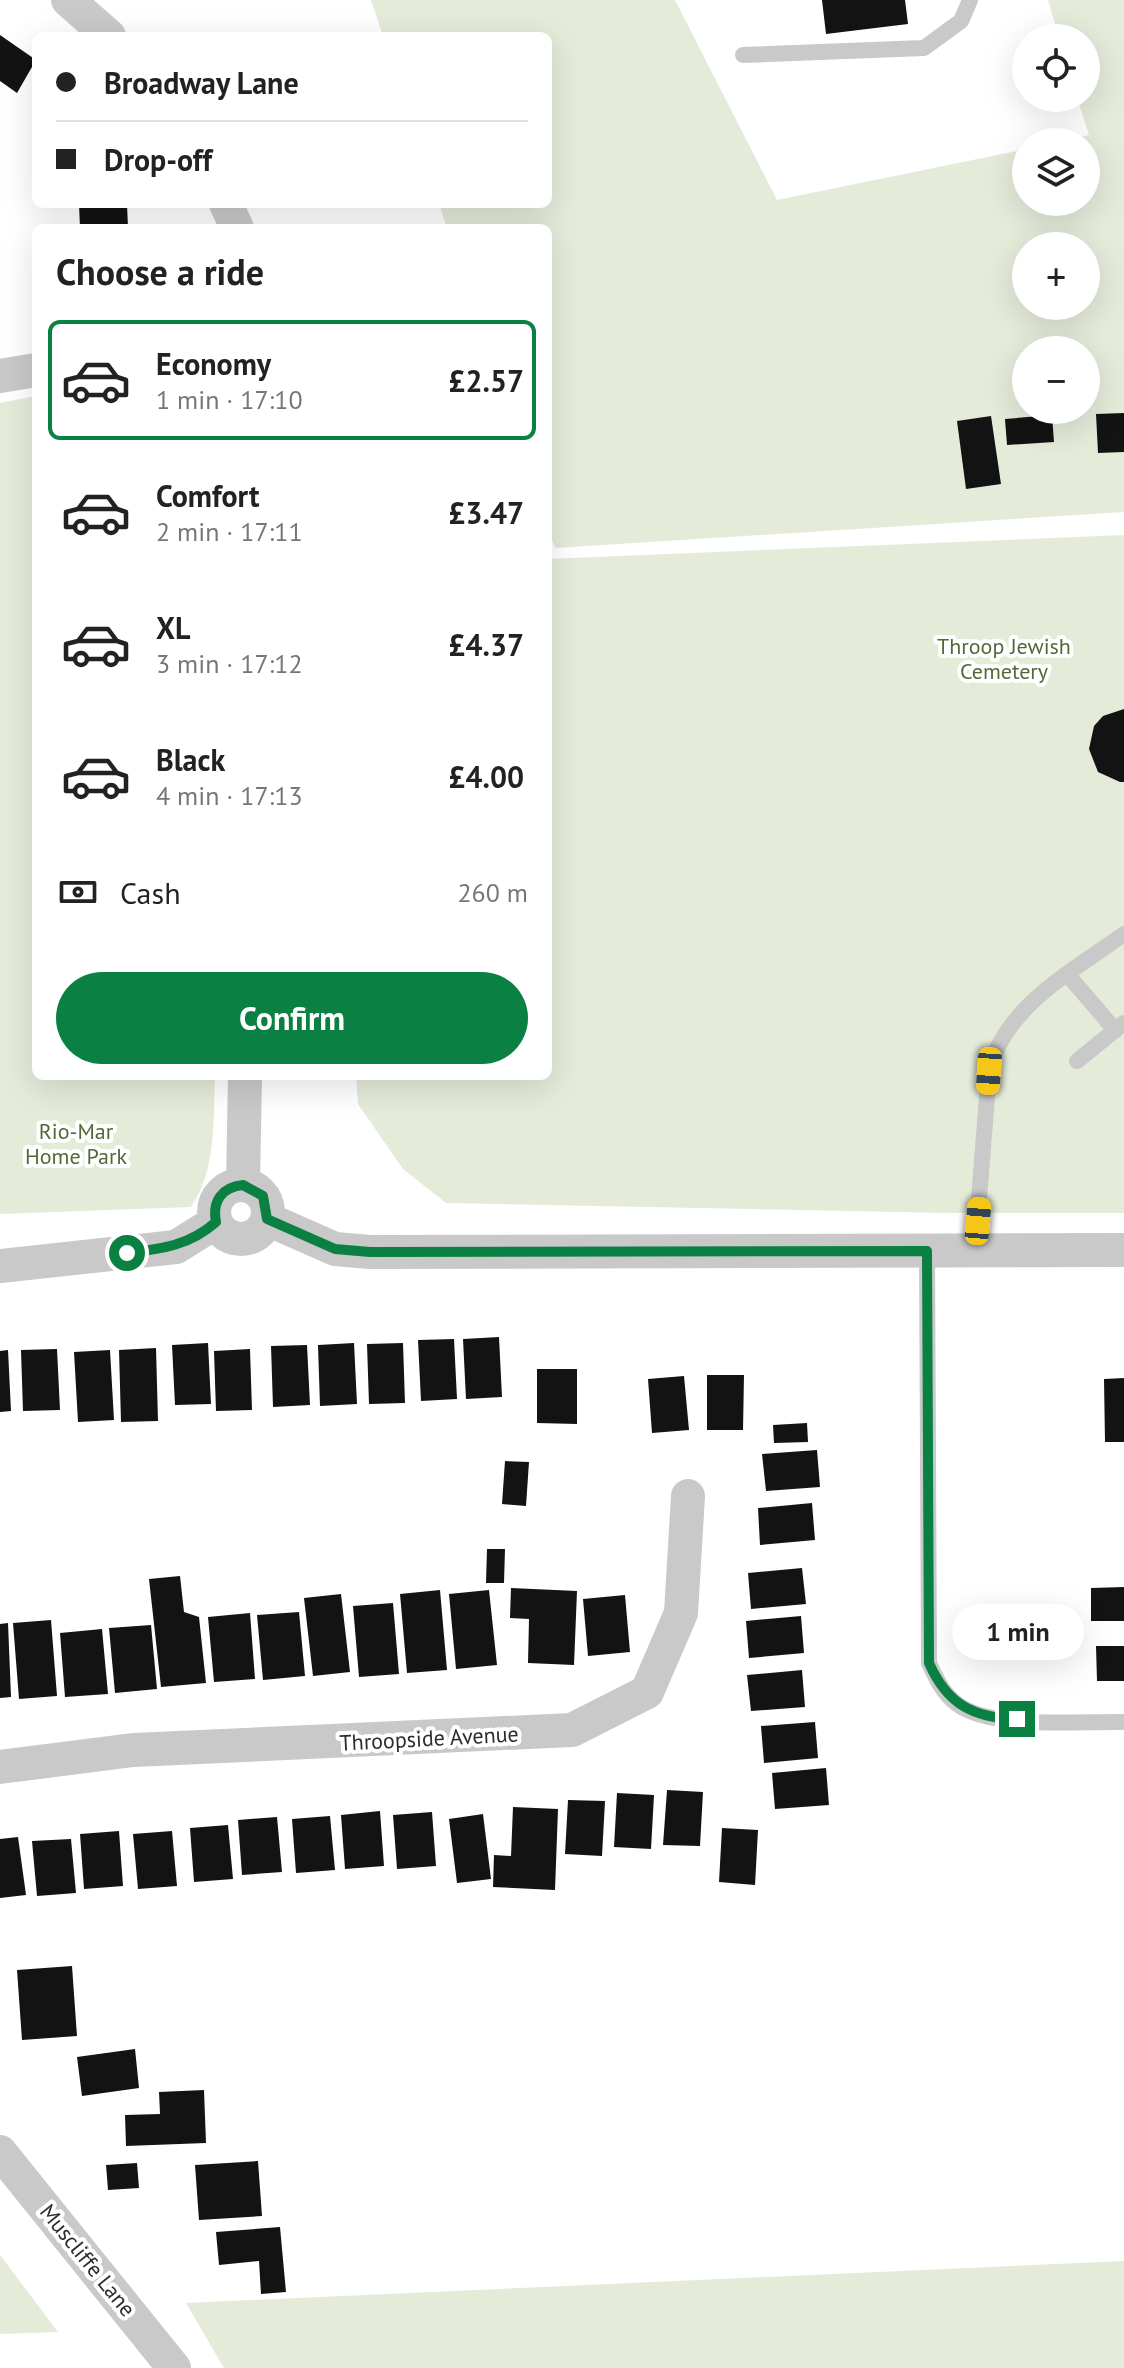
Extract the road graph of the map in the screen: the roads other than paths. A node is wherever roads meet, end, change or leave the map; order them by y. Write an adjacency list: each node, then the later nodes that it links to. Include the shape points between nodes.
1 (68, 0): 3 (street)
2 (970, 0): 4 (lane, via 961,21 924,48)
3 (104, 32)
4 (743, 55)
5 (32, 371): 6 (street)
6 (0, 376)
7 (1124, 934): 8 (lane)
8 (1068, 975): 9 (lane); 15 (lane, via 1031,1002 995,1046)
9 (1120, 1027): 10 (lane)
10 (1077, 1061)
11 (245, 1080): 12 (street)
12 (243, 1185): 13 (street, via 263,1196); 14 (street, via 219,1196)
13 (267, 1219): 14 (street, via 259,1233 243,1239 227,1235); 17 (street, via 335,1249 370,1252)
14 (216, 1222): 18 (street, via 176,1247)
15 (975, 1250): 16 (street); 17 (street)
16 (1124, 1250)
17 (927, 1251): 20 (lane, via 929,1663 938,1684 956,1704 990,1718)
18 (0, 1266)
19 (688, 1496): 21 (street, Throopside Avenue, via 681,1613 647,1692 572,1730 133,1750)
20 (1124, 1722)
21 (0, 1767)
22 (0, 2152): 23 (street, Muscliffe Lane)
23 (174, 2368)

